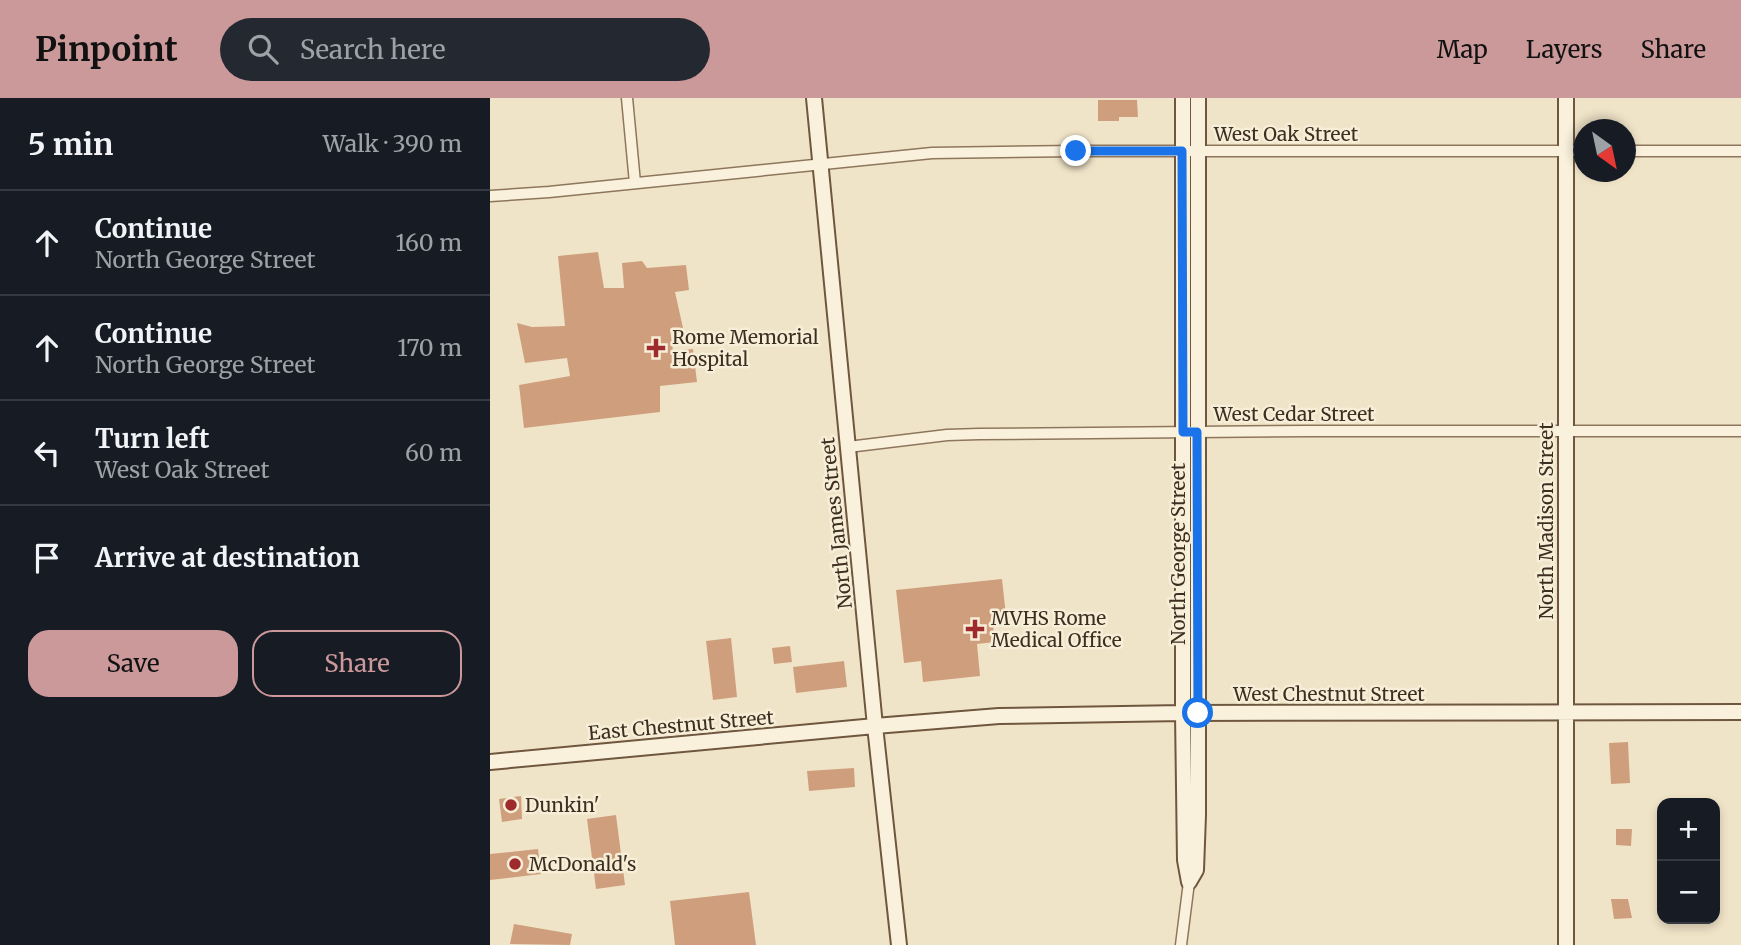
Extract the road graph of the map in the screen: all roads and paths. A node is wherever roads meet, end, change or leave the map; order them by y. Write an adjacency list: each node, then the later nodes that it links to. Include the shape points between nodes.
1 (627, 98): 13 (street)
2 (814, 98): 12 (street, North James Street)
3 (1182, 98): 6 (street, North George Street)
4 (1198, 98): 7 (street, North George Street)
5 (1566, 98): 8 (street, North Madison Street)
6 (1182, 151): 7 (street, West Oak Street); 12 (street, West Oak Street, via 932,153); 16 (street, North George Street)
7 (1198, 151): 8 (street, West Oak Street); 16 (street, North George Street)
8 (1567, 151): 9 (street, West Oak Street); 17 (street, North Madison Street)
9 (1573, 151)
10 (1636, 151): 11 (street)
11 (1741, 151)
12 (820, 164): 13 (street, West Oak Street); 18 (street, North James Street)
13 (635, 183): 14 (street, West Oak Street)
14 (490, 196)
15 (1741, 431): 17 (street, West Cedar Street)
16 (1190, 432): 17 (street, West Cedar Street); 18 (street, West Cedar Street, via 947,435); 20 (street, North George Street); 21 (street, North George Street)
17 (1566, 432): 22 (street, North Madison Street)
18 (848, 447): 23 (street, North James Street)
19 (1741, 712): 22 (street, West Chestnut Street)
20 (1183, 713): 21 (street, West Chestnut Street); 23 (street, West Chestnut Street, via 999,716); 25 (street, North George Street)
21 (1198, 713): 22 (street, West Chestnut Street); 25 (street, North George Street, via 1196,870)
22 (1565, 713): 28 (street, North Madison Street)
23 (875, 726): 24 (street, East Chestnut Street); 26 (street, North James Street)
24 (490, 762)
25 (1189, 882): 27 (street, North George Street)
26 (899, 945)
27 (1181, 945)
28 (1566, 945)

